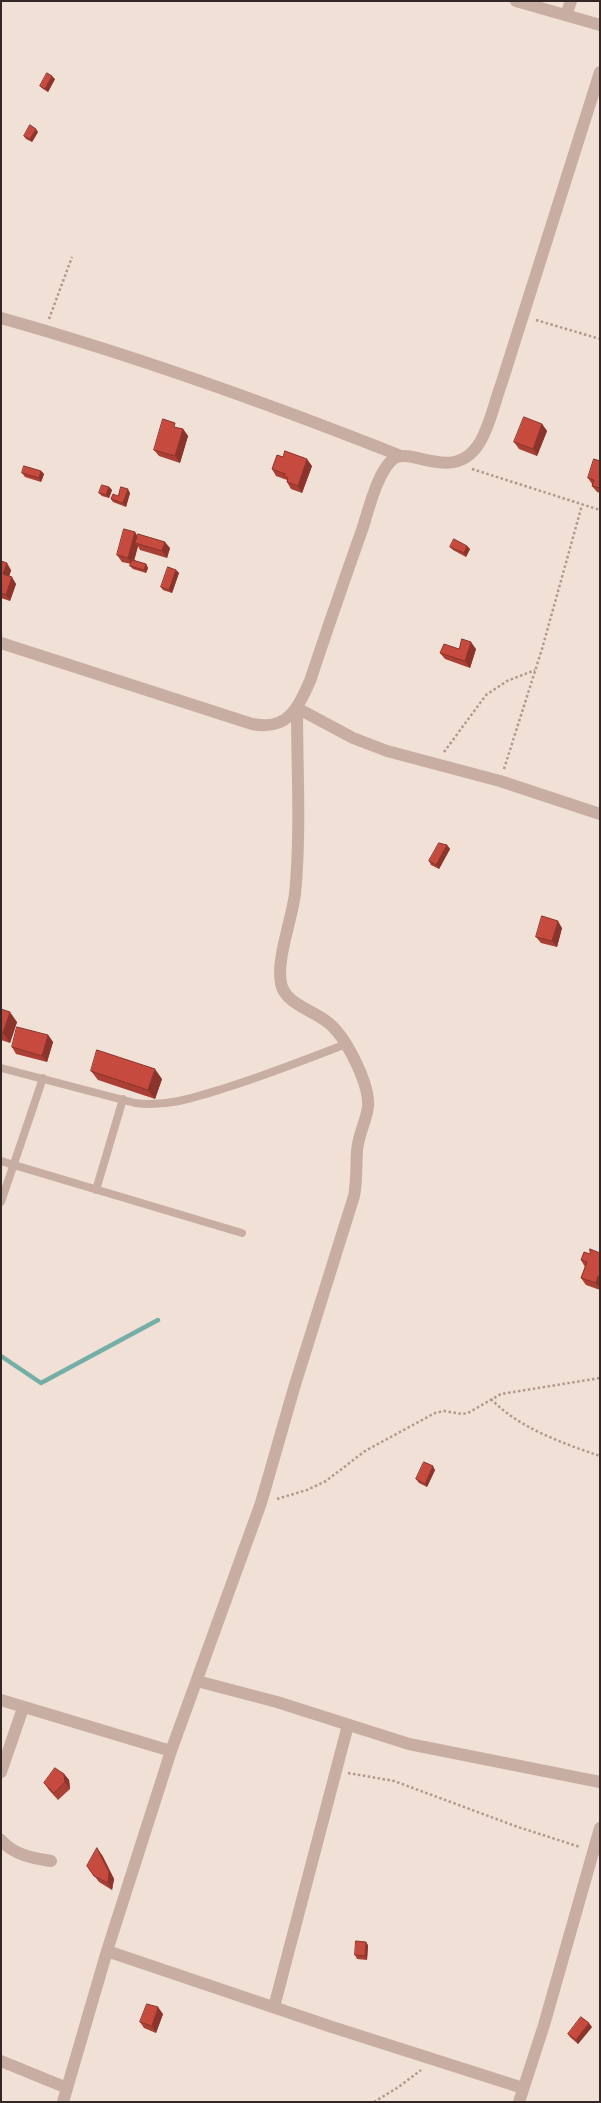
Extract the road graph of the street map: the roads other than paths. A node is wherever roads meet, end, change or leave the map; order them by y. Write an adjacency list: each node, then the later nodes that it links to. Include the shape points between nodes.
1 (516, 1): 3 (street)
2 (571, 1): 3 (street)
3 (566, 15): 4 (street)
4 (600, 25)
5 (600, 72): 7 (street, via 479,443 469,454 452,463)
6 (1, 318): 7 (street, via 267,404)
7 (401, 456): 9 (street, via 388,464 374,496 310,681)
8 (1, 643): 9 (street, via 252,724 279,724)
9 (297, 708): 10 (street, via 387,752 500,781); 11 (street, via 298,856 281,986 289,998 332,1025)
10 (600, 814)
11 (346, 1044): 14 (lane, via 238,1084 174,1103 148,1104); 20 (street, via 365,1085 368,1102 358,1142 354,1196 261,1503)
12 (1, 1068): 13 (lane)
13 (43, 1078): 14 (lane); 16 (lane)
14 (123, 1099): 17 (lane)
15 (1, 1161): 16 (lane)
16 (14, 1166): 17 (lane); 18 (lane)
17 (96, 1190): 19 (lane)
18 (1, 1202)
19 (242, 1233)
20 (197, 1681): 23 (street); 24 (street)
21 (1, 1700): 22 (street)
22 (23, 1708): 24 (street); 25 (street)
23 (348, 1725): 26 (street, via 409,1744); 31 (street)
24 (171, 1751): 30 (street)
25 (1, 1772)
26 (600, 1782)
27 (600, 1828): 34 (street)
28 (1, 1840): 29 (street, via 17,1853)
29 (51, 1861)
30 (107, 1951): 31 (street); 33 (street)
31 (274, 2007): 34 (street)
32 (1, 2061): 33 (street)
33 (67, 2088): 35 (street)
34 (523, 2088): 36 (street)
35 (63, 2102)
36 (519, 2102)

